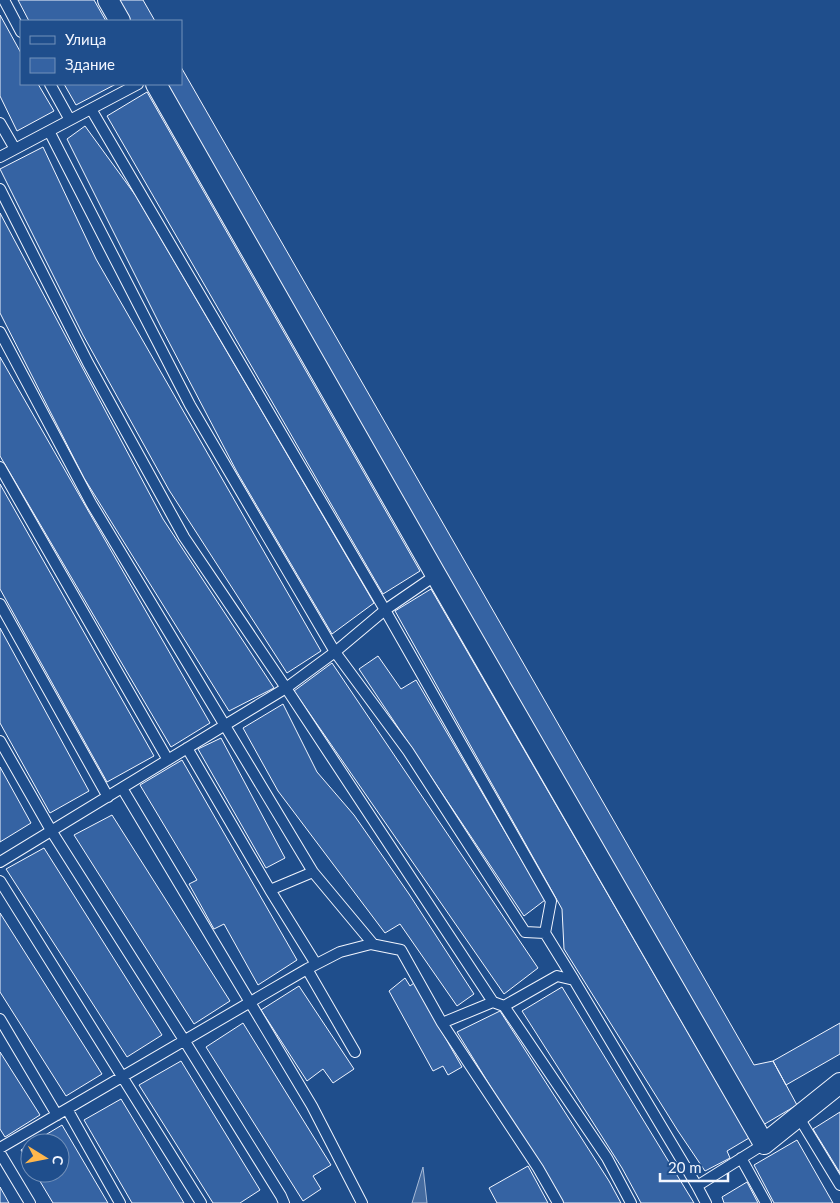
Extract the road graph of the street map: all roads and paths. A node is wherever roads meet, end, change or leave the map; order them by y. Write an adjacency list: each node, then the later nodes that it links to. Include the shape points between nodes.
1 (4, 0): 4 (lane)
2 (108, 0): 3 (street)
3 (119, 20)
4 (20, 30)
5 (51, 85): 9 (lane)
6 (136, 85): 8 (lane)
7 (157, 85): 17 (street)
8 (91, 109): 9 (lane); 19 (lane)
9 (70, 120): 11 (lane)
10 (0, 123): 12 (lane)
11 (49, 131): 12 (lane); 20 (lane, via 190,405)
12 (15, 150): 13 (lane)
13 (0, 157)
14 (0, 189): 21 (lane, via 88,363 184,536)
15 (0, 332): 22 (lane, via 91,503)
16 (0, 467): 25 (lane)
17 (436, 575): 19 (lane); 48 (street)
18 (0, 604): 27 (lane)
19 (385, 610): 20 (lane); 33 (lane, via 551,901)
20 (335, 652): 21 (lane); 33 (lane, via 408,751 525,932)
21 (286, 688): 22 (lane); 38 (lane)
22 (225, 725): 24 (lane); 30 (lane)
23 (0, 741): 28 (lane)
24 (187, 748): 25 (lane); 32 (lane)
25 (168, 760): 26 (lane)
26 (122, 788): 27 (lane); 37 (lane)
27 (108, 797): 28 (lane)
28 (52, 832): 29 (lane); 42 (lane)
29 (0, 862)
30 (313, 872): 32 (lane); 34 (lane)
31 (0, 881): 44 (lane)
32 (270, 890): 35 (lane)
33 (545, 932): 36 (lane)
34 (373, 944): 35 (lane, via 340,952); 41 (lane, via 401,950)
35 (311, 967): 37 (lane); 43 (lane)
36 (574, 980): 39 (lane, via 557,976); 53 (lane)
37 (250, 1002): 42 (lane); 58 (lane, via 312,1106)
38 (493, 1002): 39 (lane); 41 (lane)
39 (504, 1006): 60 (lane, via 606,1158)
40 (0, 1019): 46 (lane)
41 (442, 1023): 59 (lane)
42 (184, 1040): 44 (lane); 57 (lane)
43 (355, 1052)
44 (122, 1077): 46 (lane); 56 (lane)
45 (840, 1083): 47 (street)
46 (62, 1112): 49 (lane); 55 (lane)
47 (798, 1116): 48 (street); 52 (lane)
48 (764, 1144): 51 (lane)
49 (0, 1148)
50 (0, 1153): 54 (lane)
51 (741, 1158): 53 (lane); 62 (lane)
52 (840, 1185)
53 (697, 1186): 61 (lane)
54 (30, 1203)
55 (120, 1203)
56 (201, 1203)
57 (284, 1203)
58 (362, 1203)
59 (558, 1203)
60 (631, 1203)
61 (706, 1203)
62 (766, 1203)

